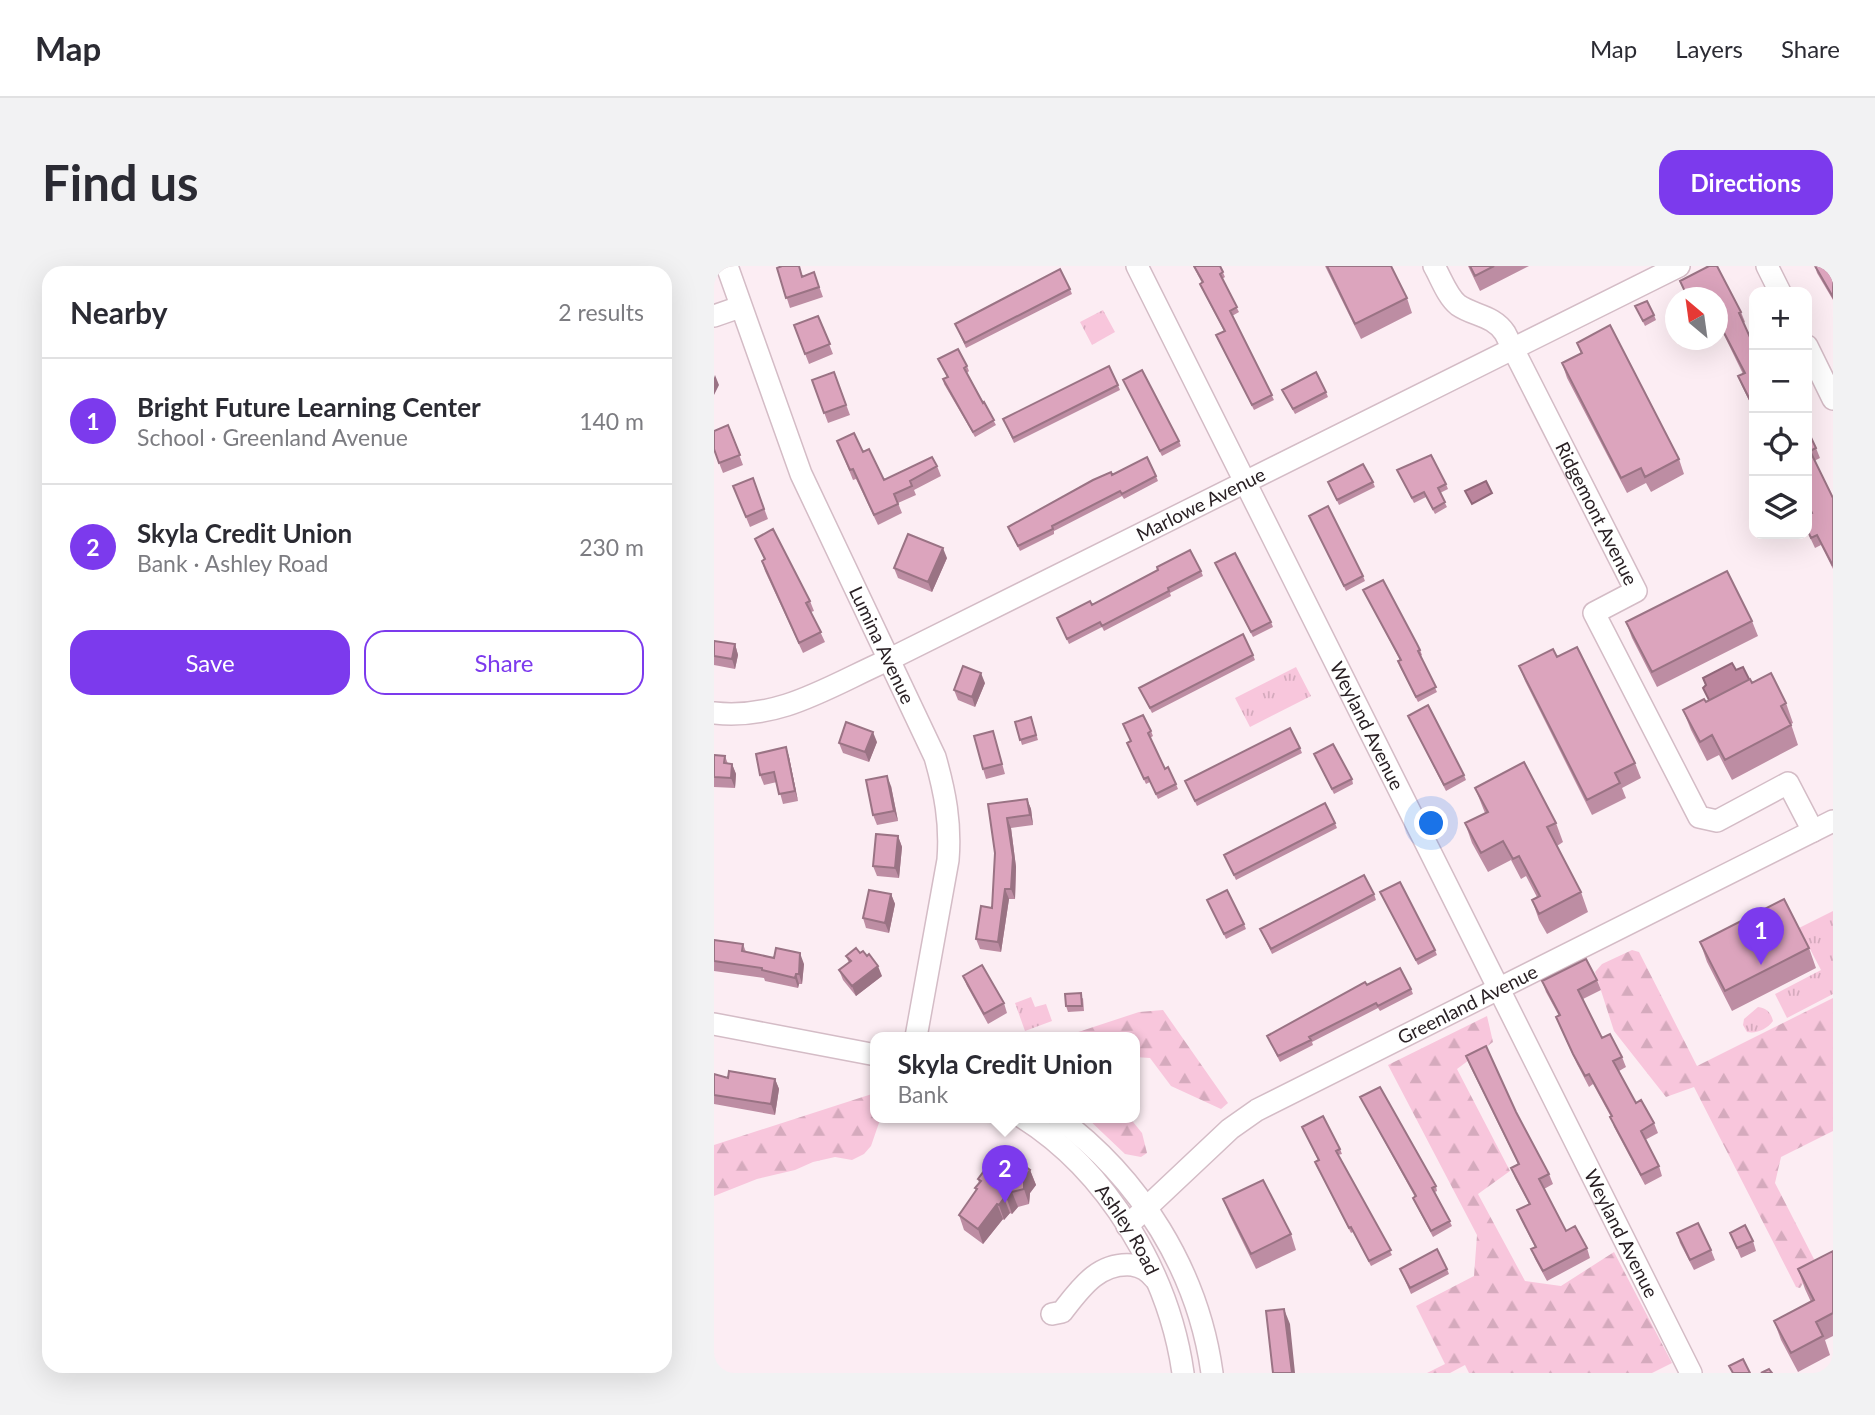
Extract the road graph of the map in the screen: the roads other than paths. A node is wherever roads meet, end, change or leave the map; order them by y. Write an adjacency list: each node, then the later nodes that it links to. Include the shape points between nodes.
1 (727, 266): 7 (street, Lumina Avenue)
2 (1137, 266): 12 (street, Weyland Avenue)
3 (1434, 266): 9 (street, Ridgemont Avenue, via 1457,304 1500,327)
4 (1679, 266): 9 (street, Marlowe Avenue)
5 (1767, 266): 6 (street)
6 (1778, 287)
7 (740, 307): 8 (street); 13 (street, Lumina Avenue, via 801,474)
8 (714, 316)
9 (1513, 349): 12 (street, Marlowe Avenue); 16 (street, Ridgemont Avenue, via 1636,591 1594,613 1699,817 1717,821 1788,783)
10 (1809, 350): 11 (street)
11 (1833, 399)
12 (1246, 483): 13 (street, Marlowe Avenue); 17 (street, Weyland Avenue)
13 (888, 660): 14 (street, Marlowe Avenue, via 788,706 735,715); 19 (street, Lumina Avenue, via 935,757 950,836)
14 (714, 713)
15 (1833, 821): 16 (street, Greenland Avenue)
16 (1813, 831): 17 (street, Greenland Avenue)
17 (1500, 989): 23 (street, Greenland Avenue, via 1257,1110); 29 (street, Weyland Avenue)
18 (714, 1024): 20 (street)
19 (917, 1032)
20 (870, 1054)
21 (1031, 1123): 24 (street, Ashley Road, via 1077,1160)
22 (1064, 1123): 23 (street, Ashley Road, via 1110,1163)
23 (1146, 1207): 24 (street, Greenland Avenue); 28 (street, Ashley Road, via 1186,1278)
24 (1127, 1226): 25 (street, Ashley Road)
25 (1158, 1283): 26 (street, via 1140,1267 1112,1267 1088,1280 1062,1312); 27 (street, Ashley Road, via 1174,1327)
26 (1052, 1314)
27 (1183, 1373)
28 (1212, 1373)
29 (1691, 1373)

